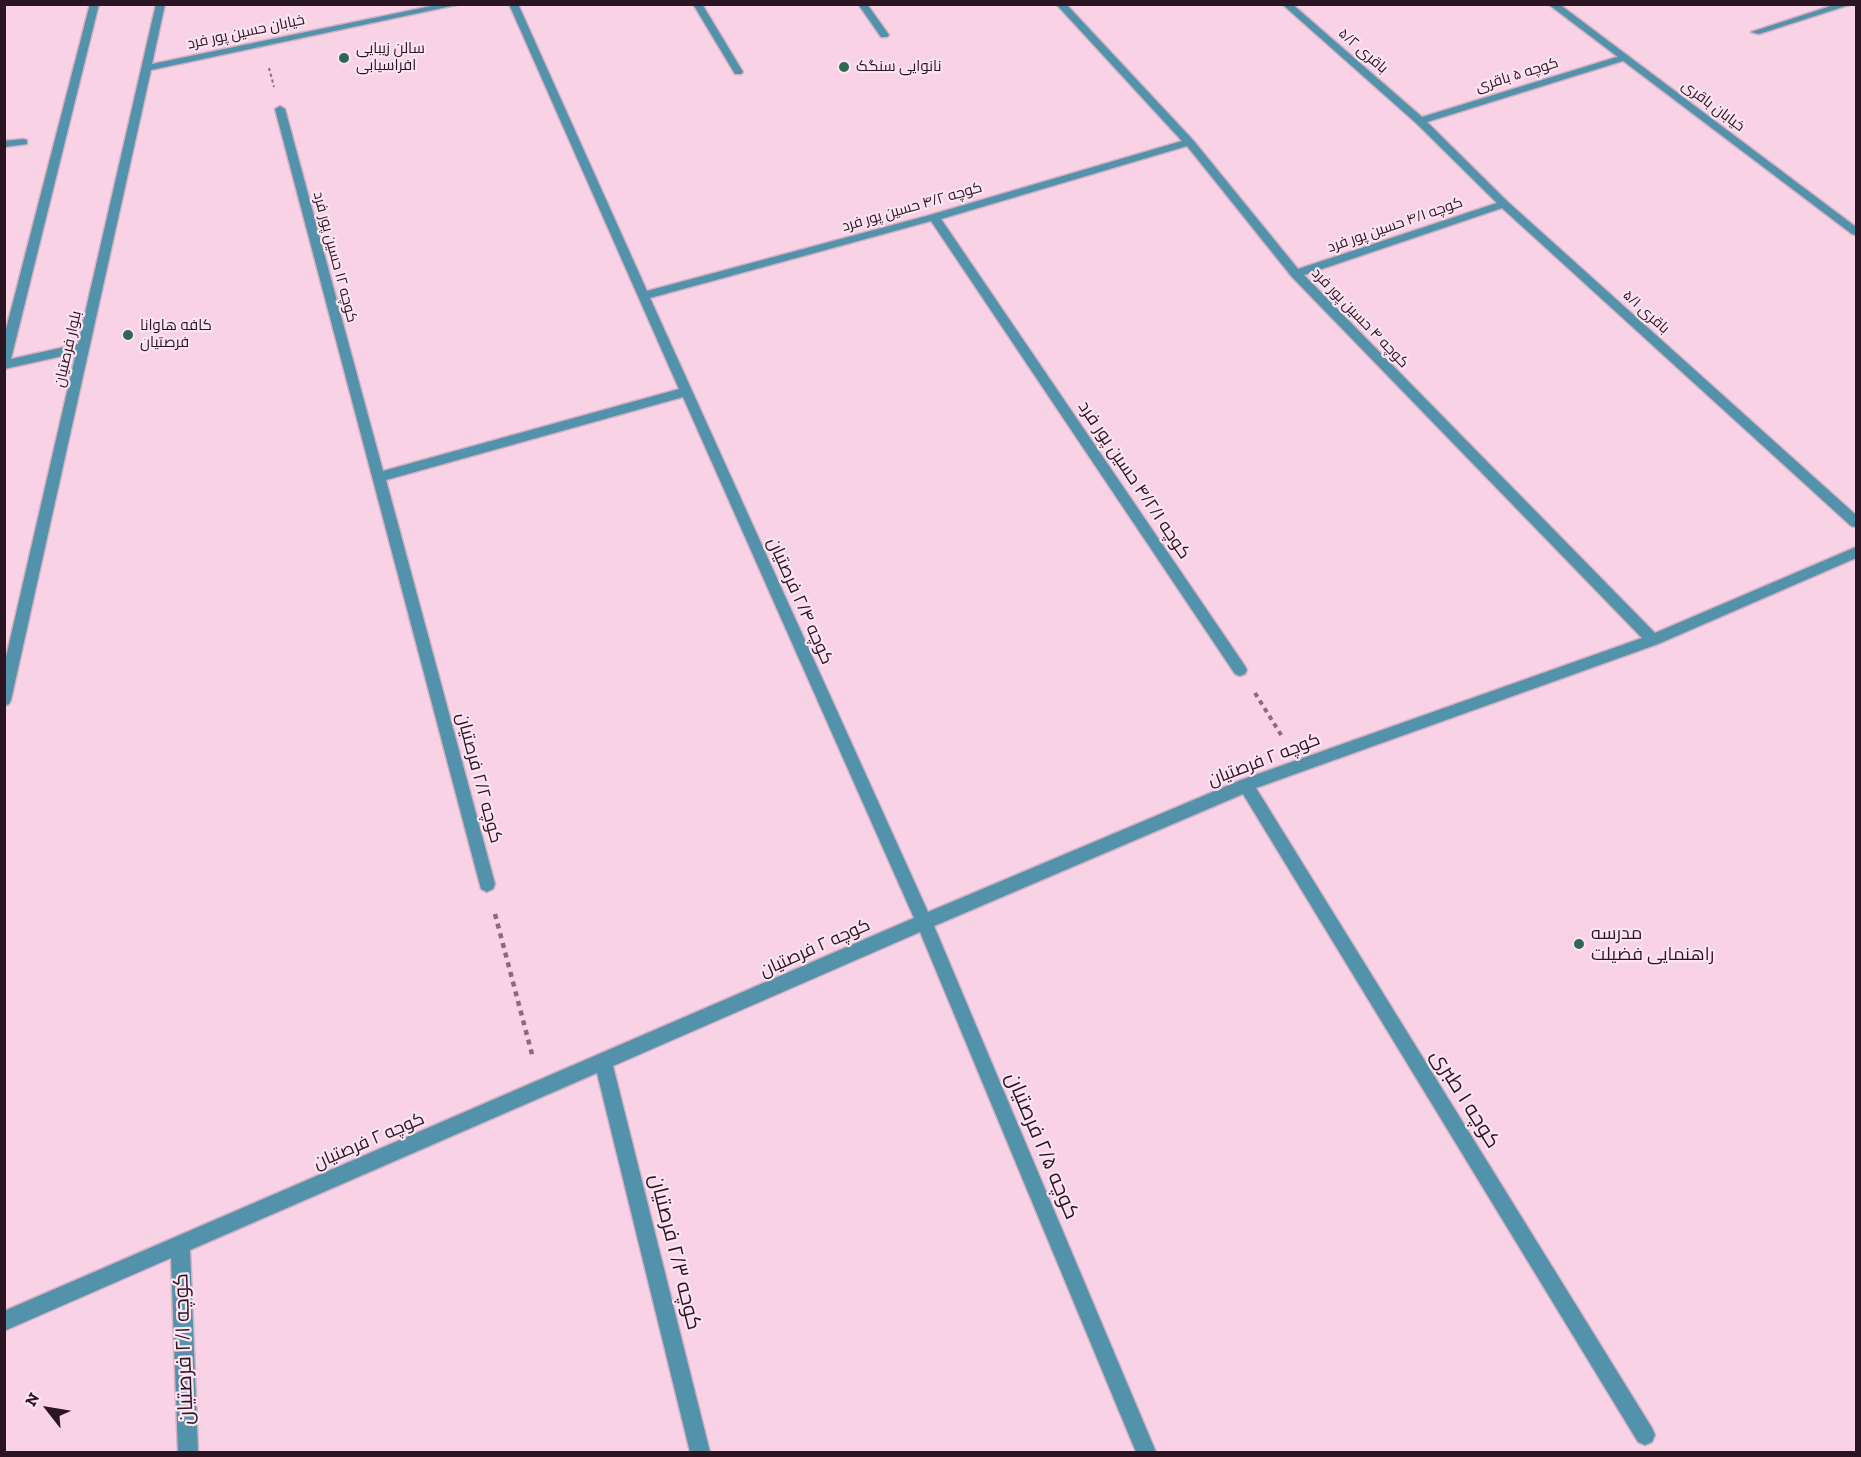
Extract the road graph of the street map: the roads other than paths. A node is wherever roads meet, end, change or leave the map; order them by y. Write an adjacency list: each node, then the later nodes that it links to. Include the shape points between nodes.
1 (95, 4): 27 (street)
2 (161, 4): 14 (street, بلوار فرصتیان)
3 (457, 4): 14 (street, خیابان حسین پور فرد)
4 (513, 4): 25 (street, کوچه ۲/۴ فرصتیان)
5 (697, 4): 15 (street)
6 (862, 4): 12 (street)
7 (1060, 4): 19 (street, کوچه ۴ حسین پور فرد)
8 (1286, 4): 17 (street, باقری ۵/۲)
9 (1552, 4): 13 (street, خیابان باقری)
10 (1848, 4): 11 (street)
11 (1756, 32)
12 (884, 35)
13 (1623, 58): 17 (street, کوچه ۵ باقری); 23 (street, خیابان باقری)
14 (147, 68): 26 (street, بلوار فرصتیان)
15 (738, 72)
16 (280, 110): 29 (street, کوچه ۱۲ حسین پور فرد)
17 (1420, 121): 21 (street, باقری ۵/۱)
18 (23, 142): 20 (street)
19 (1189, 142): 22 (street, کوچه ۴/۲ حسین پور فرد); 24 (street, کوچه ۴ حسین پور فرد)
20 (4, 144)
21 (1504, 204): 24 (street, کوچه ۴/۱ حسین پور فرد); 30 (street, باقری ۵/۱)
22 (933, 217): 25 (street, کوچه ۴/۲ حسین پور فرد); 33 (street, کوچه ۴/۲/۱ حسین پور فرد)
23 (1857, 231)
24 (1296, 274): 32 (street, کوچه ۴ حسین پور فرد)
25 (643, 296): 28 (street, کوچه ۲/۴ فرصتیان)
26 (84, 347): 27 (street); 34 (street, بلوار فرصتیان)
27 (4, 363)
28 (686, 392): 29 (street); 37 (street, کوچه ۲/۴ فرصتیان)
29 (378, 477): 36 (street, کوچه ۲/۲ فرصتیان)
30 (1857, 522)
31 (1857, 552): 32 (street, کوچه ۲ فرصتیان)
32 (1653, 640): 35 (street, کوچه ۲ فرصتیان)
33 (1240, 670)
34 (4, 700)
35 (1246, 786): 37 (street, کوچه ۲ فرصتیان); 41 (street, کوچه ۱ طبری)
36 (487, 885)
37 (924, 922): 38 (street, کوچه ۲ فرصتیان); 44 (street, کوچه ۲/۵ فرصتیان)
38 (603, 1062): 39 (street, کوچه ۲ فرصتیان); 43 (street, کوچه ۲/۳ فرصتیان)
39 (180, 1245): 40 (street, کوچه ۲ فرصتیان); 42 (street, کوچه ۲/۱ فرصتیان)
40 (4, 1321)
41 (1645, 1435)
42 (188, 1452)
43 (700, 1452)
44 (1146, 1452)

